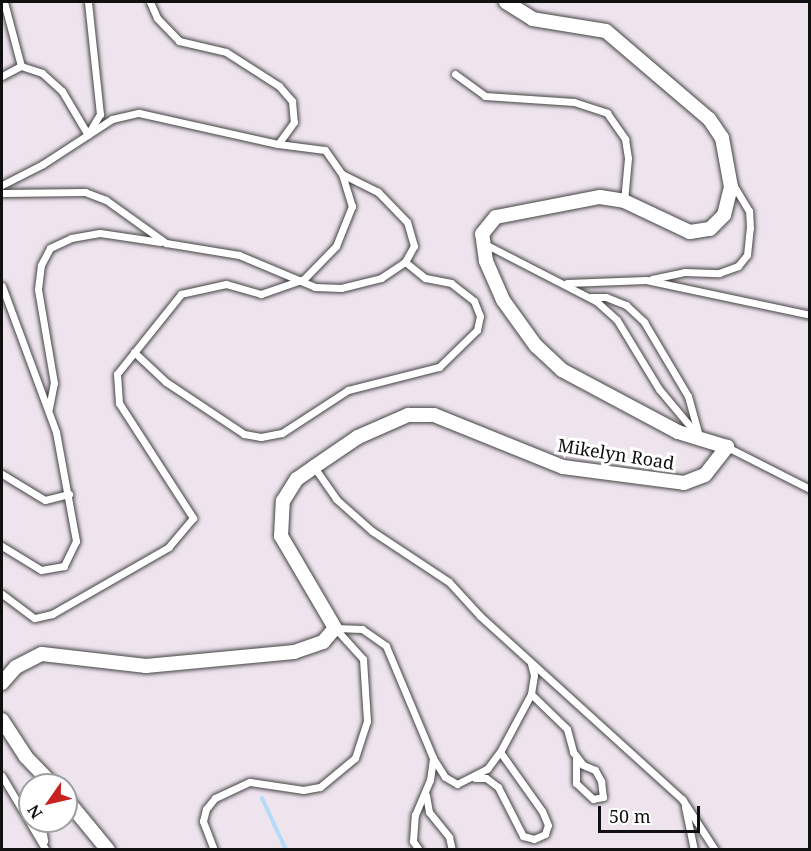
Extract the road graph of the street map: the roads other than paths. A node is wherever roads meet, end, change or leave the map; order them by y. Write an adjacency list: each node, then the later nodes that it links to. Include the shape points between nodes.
1 (4, 2): 5 (lane)
2 (88, 2): 8 (lane, via 100,114)
3 (150, 2): 9 (lane, via 157,18 179,41 226,52 279,86 292,101 294,122)
4 (506, 2): 11 (street, via 533,19 606,31 709,119 722,138)
5 (21, 66): 7 (lane); 8 (lane, via 42,73 62,92)
6 (455, 74): 14 (lane, via 485,96 574,102 607,112 625,139 628,158)
7 (2, 76)
8 (88, 135): 9 (lane, via 112,119 139,113); 12 (lane)
9 (278, 144): 10 (lane, via 326,150)
10 (342, 174): 17 (lane, via 378,192 407,222 414,246); 19 (lane, via 352,206 336,246)
11 (729, 177): 14 (street, via 724,215 710,229 690,232); 18 (lane, via 749,211 749,243 738,266 718,273 685,273)
12 (2, 185)
13 (2, 193): 15 (lane, via 85,192 106,200)
14 (624, 201): 16 (street, via 600,196 496,217 482,234)
15 (166, 243): 19 (lane, via 239,255); 25 (lane, via 100,233 70,238 50,248 41,265 38,289 54,383)
16 (483, 243): 20 (lane); 26 (street, Mikelyn Road, via 486,261 503,300 536,346 562,370 678,432)
17 (405, 262): 19 (lane, via 381,278 341,288 315,287); 24 (lane, via 425,278 451,283 474,301 480,316 477,330 439,367 348,390 282,434 244,434 166,382)
18 (646, 280): 20 (lane); 23 (lane)
19 (297, 281): 24 (lane, via 261,294 226,284 203,286 181,294)
20 (566, 283): 22 (lane)
21 (2, 286): 25 (lane)
22 (589, 297): 26 (lane, via 617,320 659,389); 26 (lane, via 606,297 626,305 644,322 688,396)
23 (810, 315)
24 (134, 351): 33 (lane, via 117,374 119,403 194,518 169,547 52,614 34,618)
25 (49, 410): 31 (lane)
26 (700, 438): 27 (street, Mikelyn Road)
27 (727, 447): 28 (street, Mikelyn Road, via 705,475 684,483 563,467 434,416 408,415 358,437); 30 (lane)
28 (314, 467): 34 (street, Mikelyn Road, via 297,479 283,501 281,536); 35 (lane, via 336,499 372,531 449,582)
29 (2, 474): 31 (lane, via 45,500)
30 (810, 489)
31 (69, 494): 32 (lane, via 76,541 64,566 41,570)
32 (2, 546)
33 (2, 594)
34 (335, 628): 36 (street, via 322,642 294,652 146,666 42,654 16,667); 41 (lane, via 362,629 386,646); 54 (lane, via 363,658 366,674 367,721 355,758 320,787 294,789 250,782 215,798 206,809 203,822)
35 (530, 662): 37 (lane, via 534,675); 48 (lane)
36 (2, 683)
37 (531, 694): 39 (lane); 40 (lane, via 567,729)
38 (2, 720): 42 (street)
39 (500, 752): 46 (lane); 46 (lane, via 542,811 548,825 545,834 523,836 498,788 486,778)
40 (576, 756): 40 (lane, via 583,765 595,770 603,797 593,799 576,783)
41 (434, 758): 46 (lane, via 445,777 457,784); 47 (lane)
42 (32, 763): 43 (lane); 44 (street)
43 (35, 773)
44 (42, 773)
45 (2, 776): 49 (lane)
46 (474, 778)
47 (426, 792): 55 (lane, via 413,828); 56 (lane, via 429,812 449,837)
48 (682, 799): 57 (lane, via 690,819); 58 (lane)
49 (18, 803)
50 (78, 813): 53 (street)
51 (36, 833): 52 (lane, via 46,849)
52 (43, 833)
53 (108, 849)
54 (214, 849)
55 (418, 849)
56 (452, 849)
57 (694, 849)
58 (715, 849)

